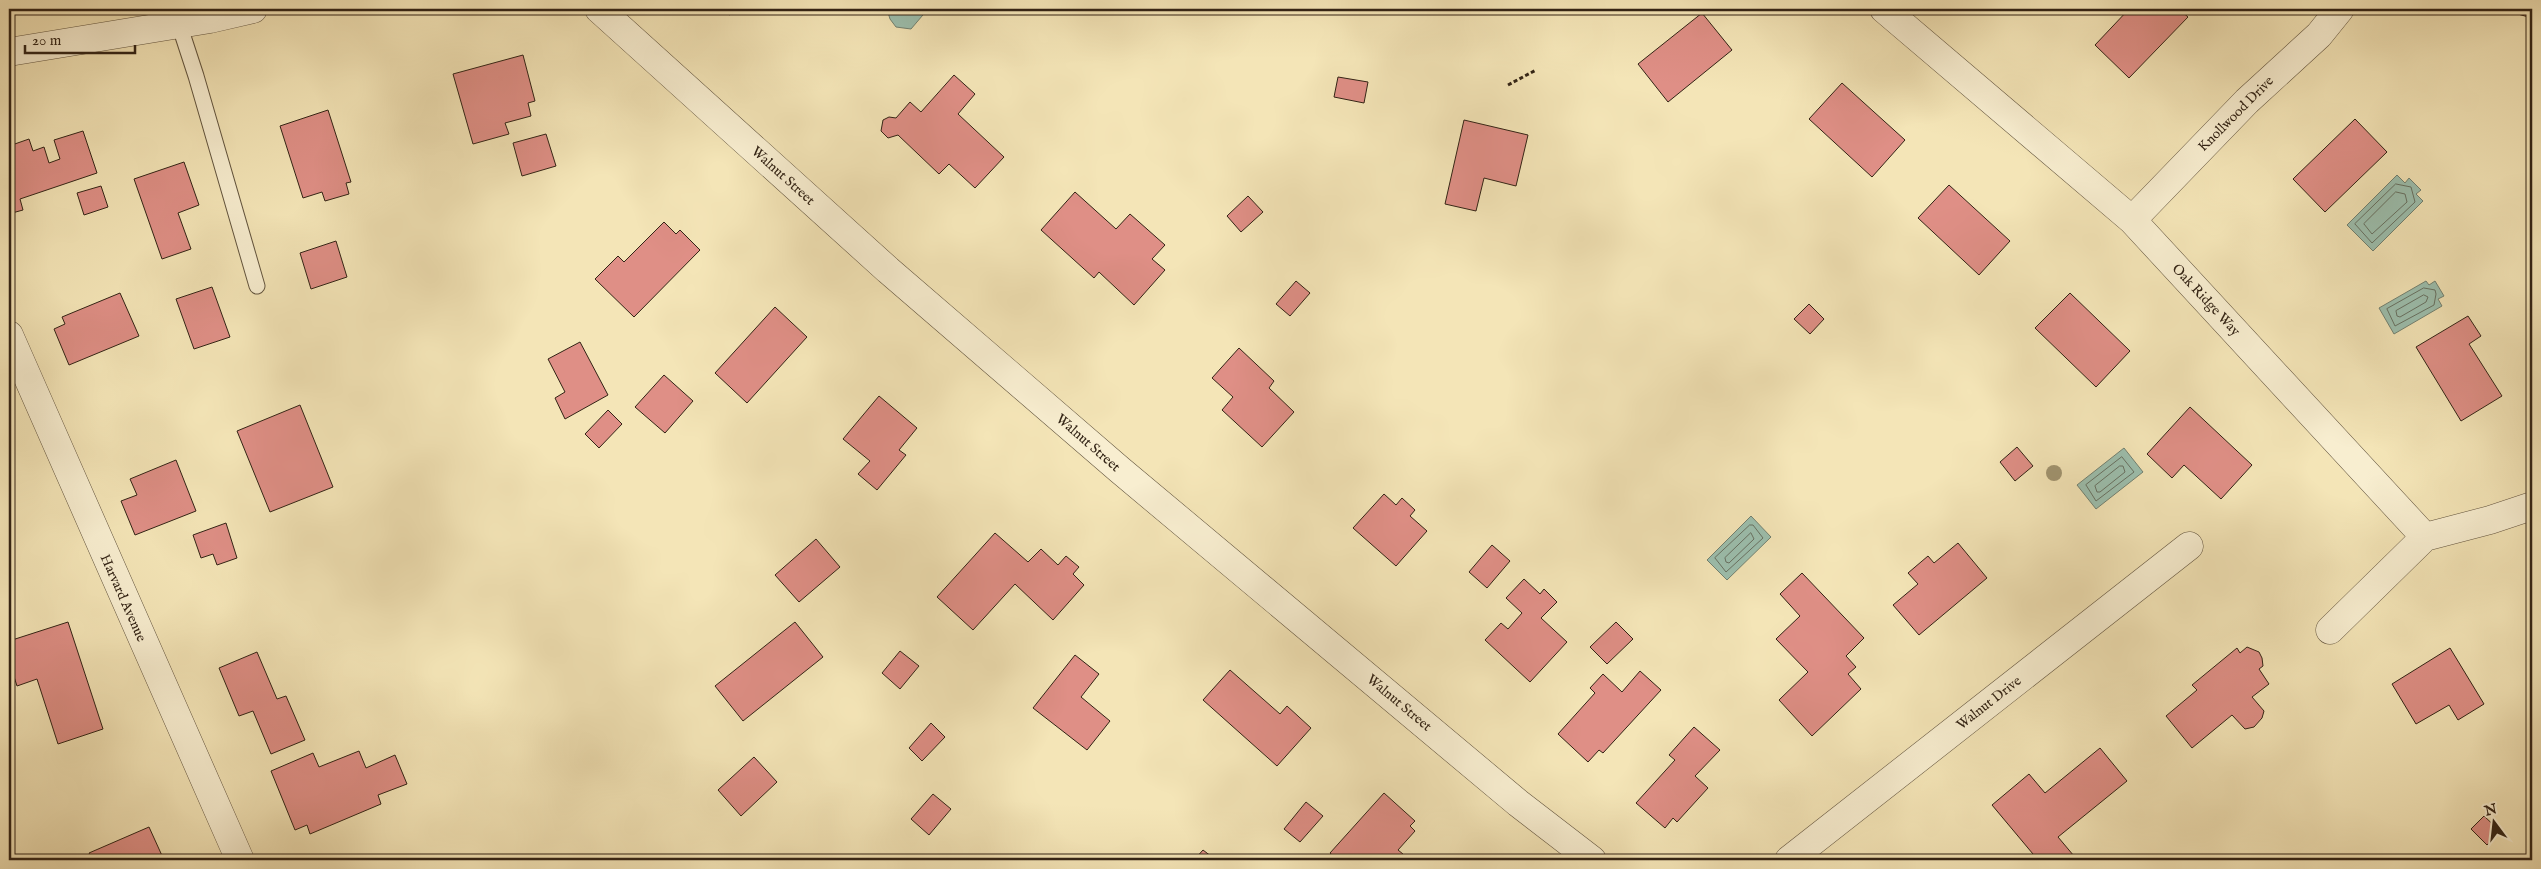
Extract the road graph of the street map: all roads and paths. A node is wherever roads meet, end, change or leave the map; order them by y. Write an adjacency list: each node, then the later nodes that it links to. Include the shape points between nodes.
1 (253, 9): 5 (street)
2 (598, 9): 17 (street, Walnut Street, via 880,263 1112,464 1518,803)
3 (1884, 9): 9 (street, Oak Ridge Way)
4 (2340, 9): 9 (street, Knollwood Drive, via 2319,35 2247,101)
5 (179, 24): 6 (street); 10 (lane)
6 (9, 52)
7 (1536, 70): 8 (path)
8 (1508, 85)
9 (2132, 220): 13 (street, Oak Ridge Way)
10 (256, 286)
11 (9, 335): 16 (street, Harvard Avenue)
12 (2532, 506): 13 (street)
13 (2425, 537): 15 (street)
14 (2189, 546): 18 (street, Walnut Drive)
15 (2330, 630)
16 (240, 860)
17 (1592, 860)
18 (1789, 860)

